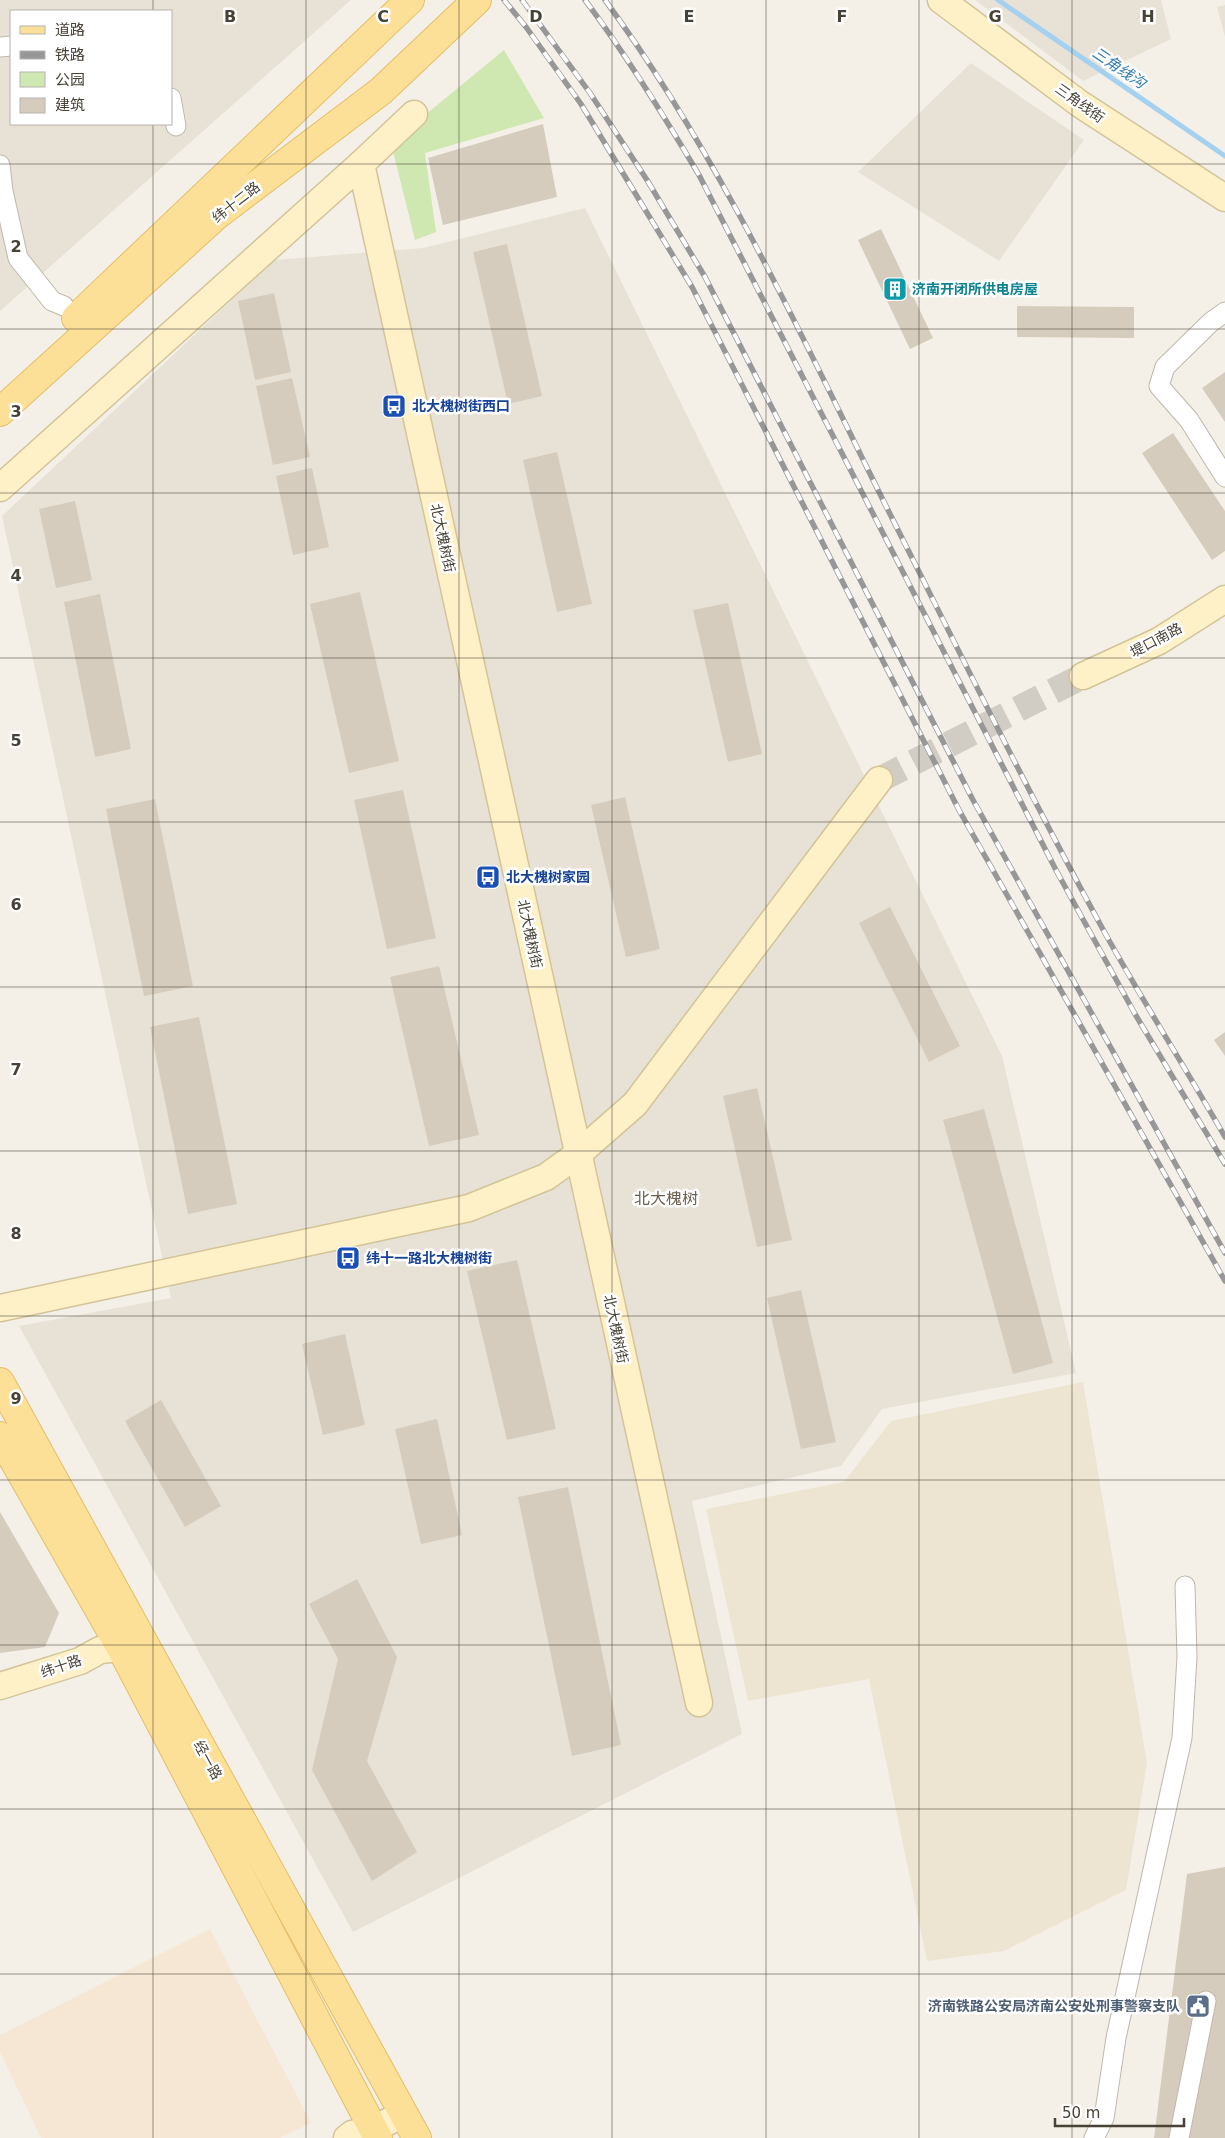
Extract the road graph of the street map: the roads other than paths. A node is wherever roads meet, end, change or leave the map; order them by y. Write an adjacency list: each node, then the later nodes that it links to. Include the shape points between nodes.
1 (410, 0): 12 (main road, 纬十二路)
2 (477, 0): 13 (main road, 纬十二路, via 381,91 217,215)
3 (941, 0): 9 (street, 三角线街, via 1080,104)
4 (172, 104): 6 (street)
5 (414, 114): 7 (street)
6 (176, 126)
7 (361, 164): 15 (street); 19 (street, 北大槐树街)
8 (0, 165): 10 (street, via 18,258 52,301)
9 (1225, 198)
10 (64, 306)
11 (1225, 312): 14 (street, via 1165,367 1159,386 1189,420)
12 (0, 389)
13 (0, 412)
14 (1225, 477)
15 (0, 488)
16 (1225, 600): 17 (street, 堤口南路, via 1159,640)
17 (1084, 676)
18 (879, 780): 19 (street, via 635,1104)
19 (578, 1154): 20 (street, via 546,1177 469,1208); 26 (street, 北大槐树街)
20 (0, 1308)
21 (0, 1382): 28 (main road, 经一路)
22 (0, 1436): 24 (main road, 经一路)
23 (1185, 1586): 32 (street, via 1187,1657 1182,1738 1116,2038 1104,2118)
24 (121, 1648): 25 (street, 纬十路, via 100,1650 80,1661); 29 (main road, 经一路)
25 (0, 1686)
26 (699, 1703)
27 (1206, 2001): 33 (street)
28 (403, 2114): 29 (street); 31 (main road, 经一路)
29 (376, 2134): 30 (street, via 352,2134)
30 (347, 2138)
31 (417, 2138)
32 (1094, 2138)
33 (1179, 2138)

